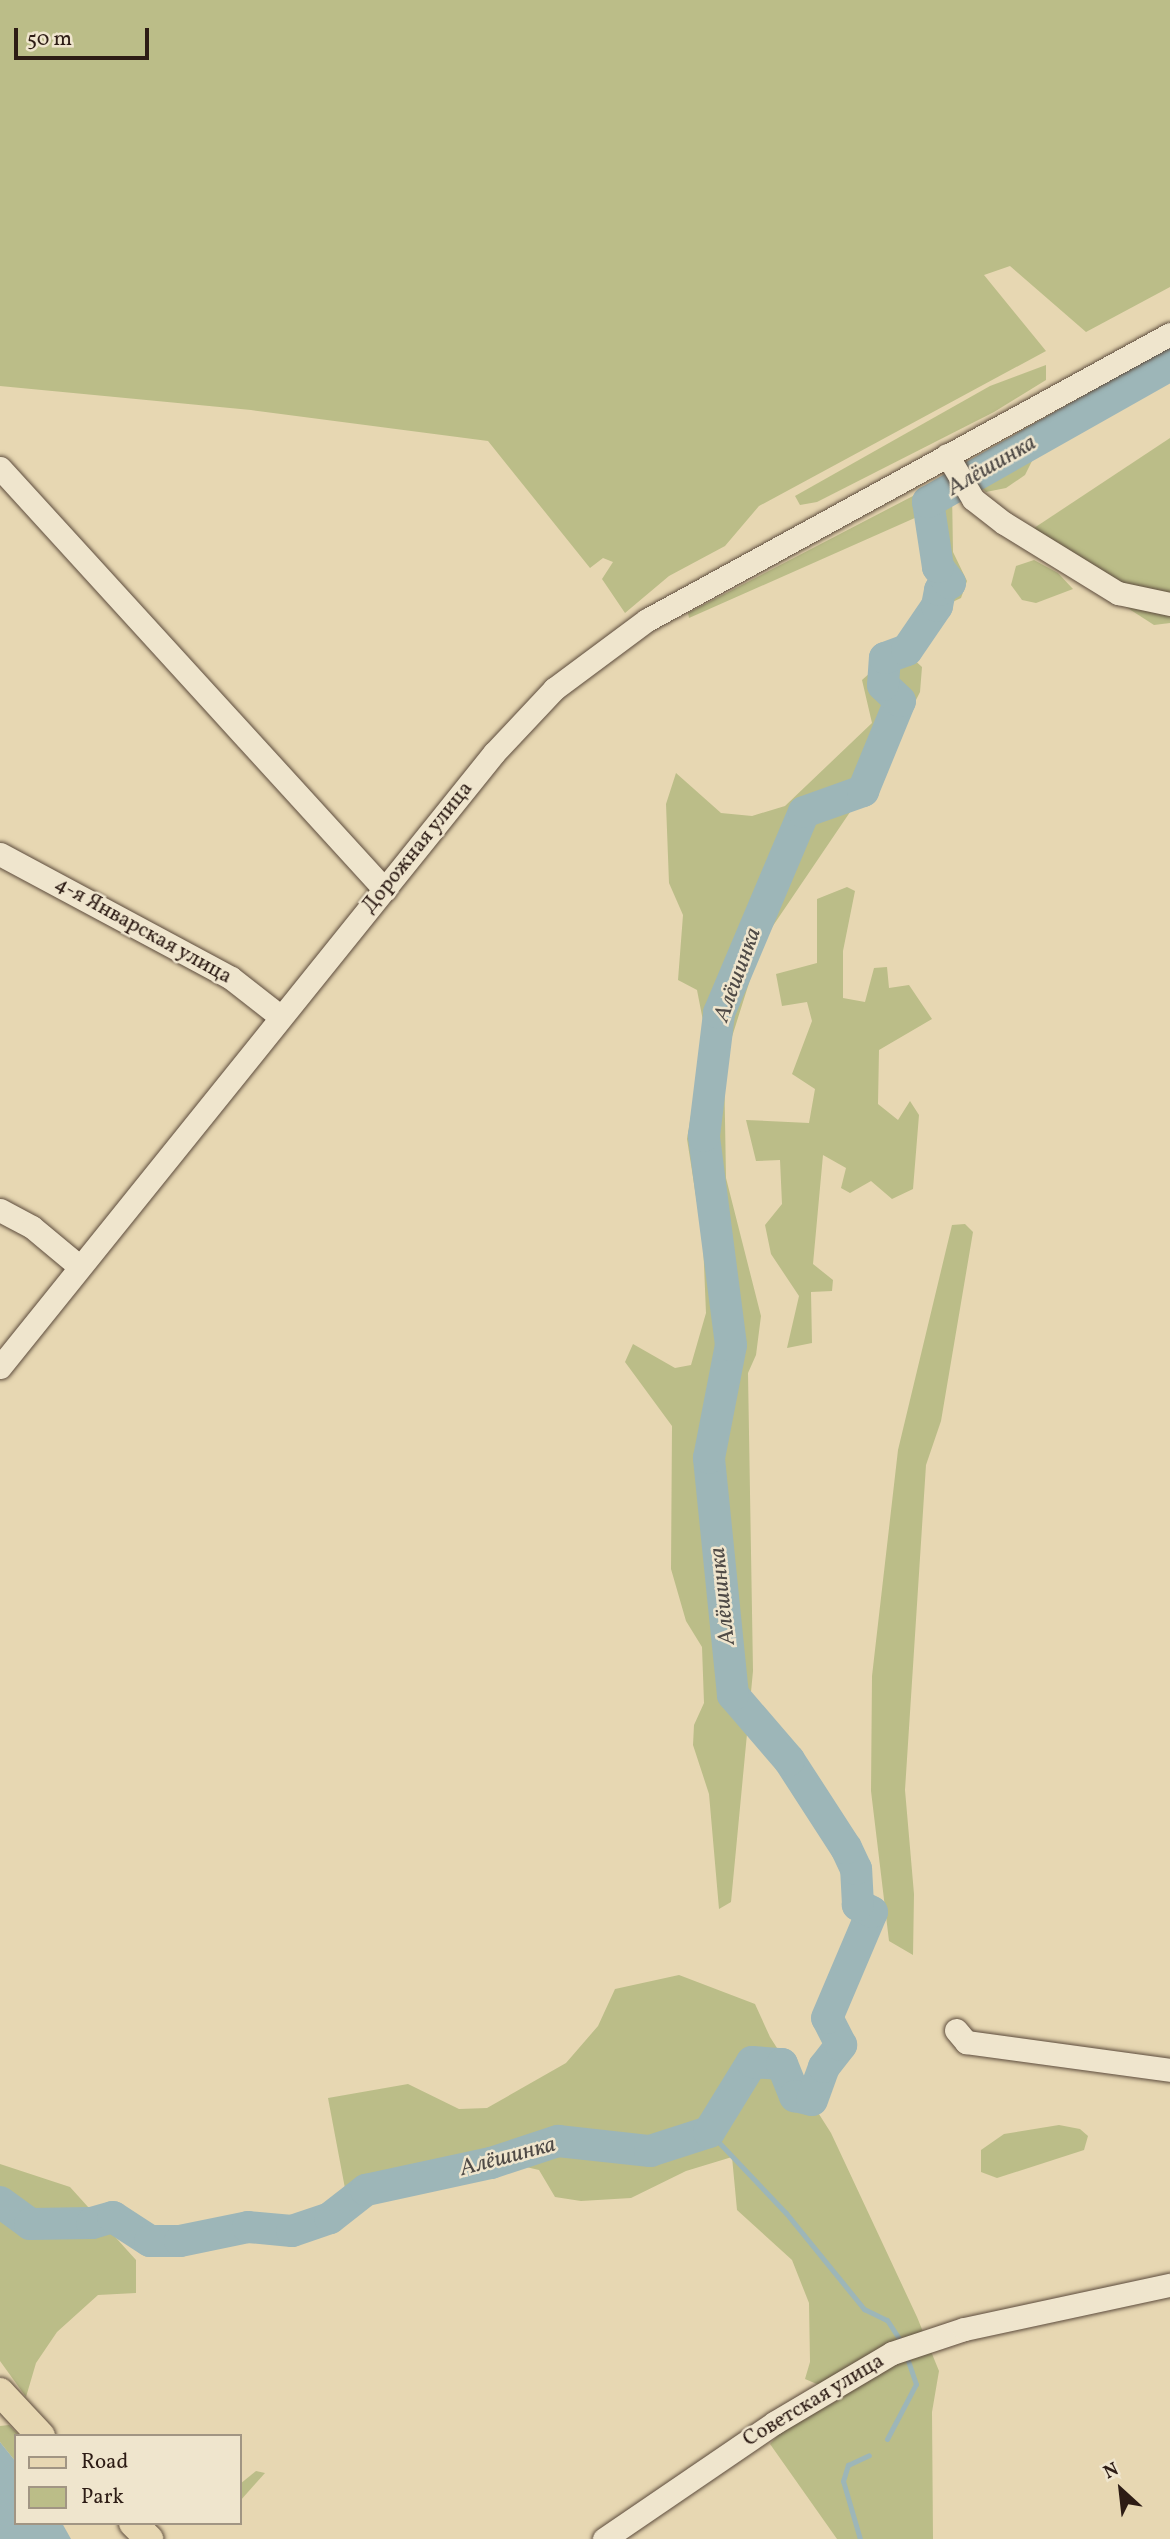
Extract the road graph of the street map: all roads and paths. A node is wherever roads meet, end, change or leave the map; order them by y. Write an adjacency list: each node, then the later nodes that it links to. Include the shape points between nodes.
1 (1170, 334): 2 (street, Дорожная улица)
2 (947, 456): 4 (street, via 969,494 1004,523 1118,593); 6 (street, Дорожная улица, via 658,614 595,655 514,730)
3 (0, 468): 6 (street)
4 (1170, 604)
5 (0, 854): 7 (street, 4-я Январская улица, via 231,978)
6 (385, 890): 7 (street, Дорожная улица)
7 (281, 1017): 9 (street, Дорожная улица)
8 (0, 1210): 9 (street, via 32,1227)
9 (80, 1267): 10 (street, Дорожная улица)
10 (0, 1367)
11 (956, 2030): 12 (street, via 966,2042)
12 (1170, 2070)
13 (1170, 2285): 18 (street, Советская улица, via 964,2329 892,2353 796,2409)
14 (0, 2392): 15 (main road)
15 (39, 2434)
16 (135, 2525): 17 (main road)
17 (149, 2539)
18 (604, 2539)

